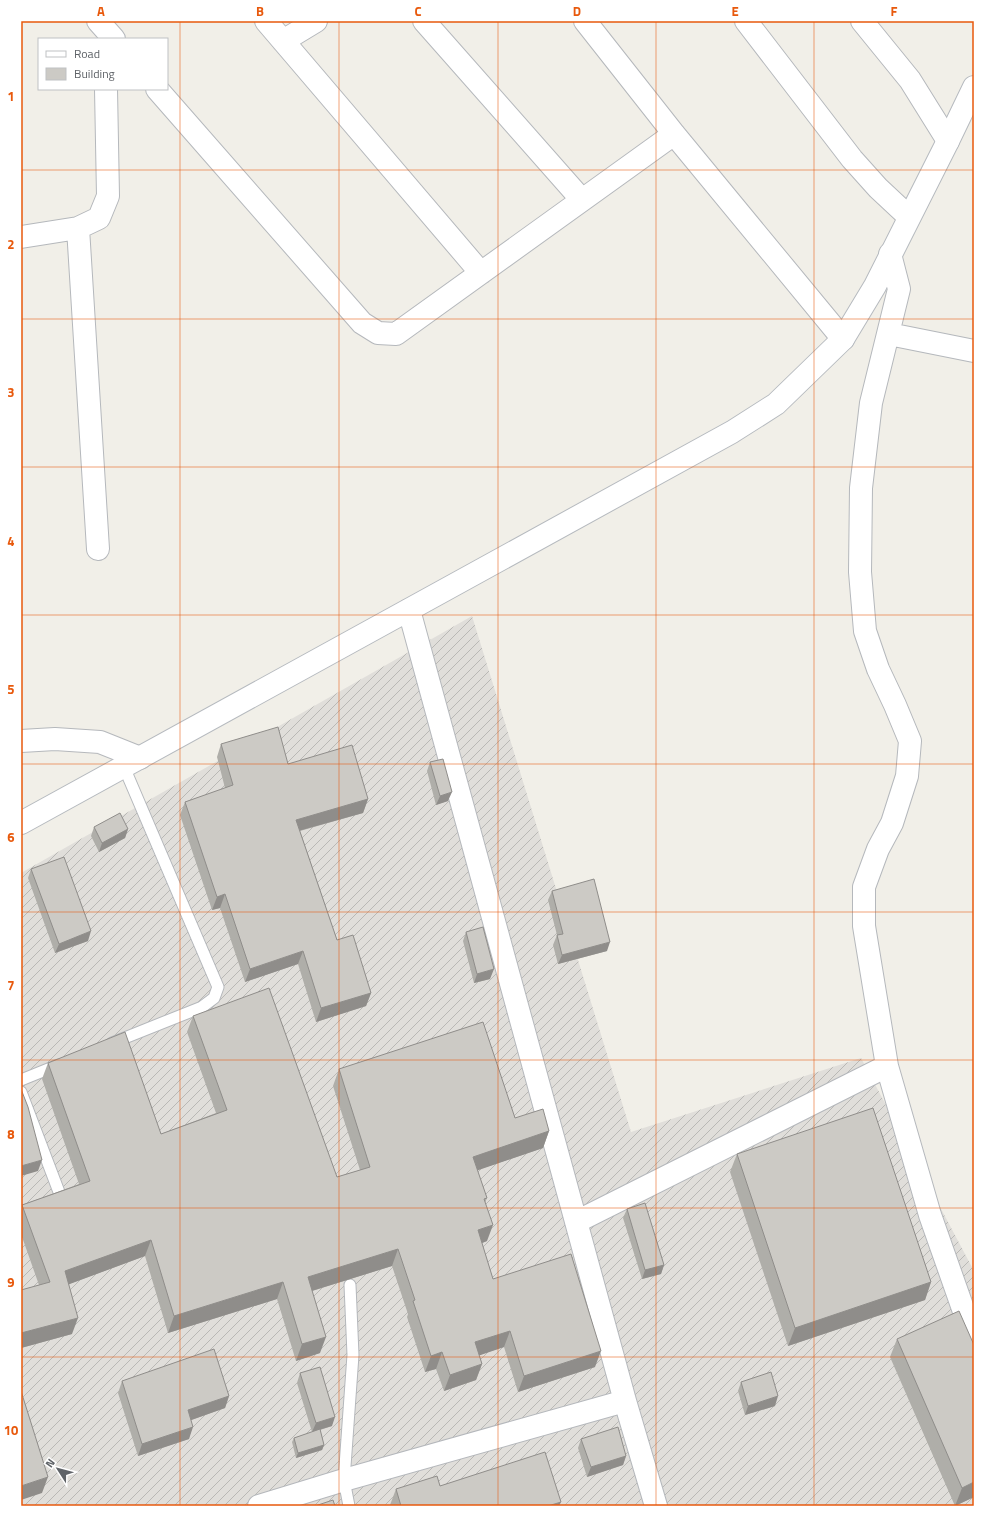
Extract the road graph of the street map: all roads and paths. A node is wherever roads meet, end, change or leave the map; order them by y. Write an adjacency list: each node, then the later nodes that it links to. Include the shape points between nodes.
1 (266, 21): 7 (street)
2 (316, 21): 7 (street)
3 (424, 21): 13 (street)
4 (585, 21): 11 (street)
5 (746, 21): 14 (street, via 852,158 878,188)
6 (862, 21): 12 (street, via 910,80)
7 (283, 42): 18 (street)
8 (974, 87): 12 (street)
9 (106, 90): 15 (street, via 108,196 99,218)
10 (159, 90): 18 (street, via 362,323 378,334 396,334)
11 (674, 134): 13 (street); 20 (street)
12 (948, 141): 14 (street)
13 (582, 200): 18 (street)
14 (909, 217): 17 (street)
15 (78, 228): 16 (street); 22 (street)
16 (21, 237)
17 (890, 254): 19 (street, via 899,289); 20 (street)
18 (481, 273)
19 (889, 334): 21 (street); 29 (street, via 871,403 861,488 860,572 865,631 878,669 910,741 907,776 892,823 878,849 864,887 864,926)
20 (843, 339): 23 (street, via 776,404 732,432)
21 (974, 351)
22 (98, 549)
23 (409, 610): 25 (street); 33 (street)
24 (21, 741): 25 (street, via 56,739 100,742)
25 (132, 762): 26 (street); 27 (lane, via 218,987 214,998 202,1007)
26 (21, 823)
27 (101, 1048)
28 (64, 1062): 30 (lane)
29 (888, 1066): 33 (street); 35 (street, via 930,1215)
30 (21, 1080)
31 (21, 1092): 32 (lane)
32 (59, 1192)
33 (576, 1222): 36 (street)
34 (350, 1285): 37 (lane, via 353,1355)
35 (974, 1340)
36 (625, 1401): 37 (street); 40 (street)
37 (344, 1480): 38 (street); 39 (lane)
38 (259, 1506)
39 (349, 1506)
40 (656, 1506)

